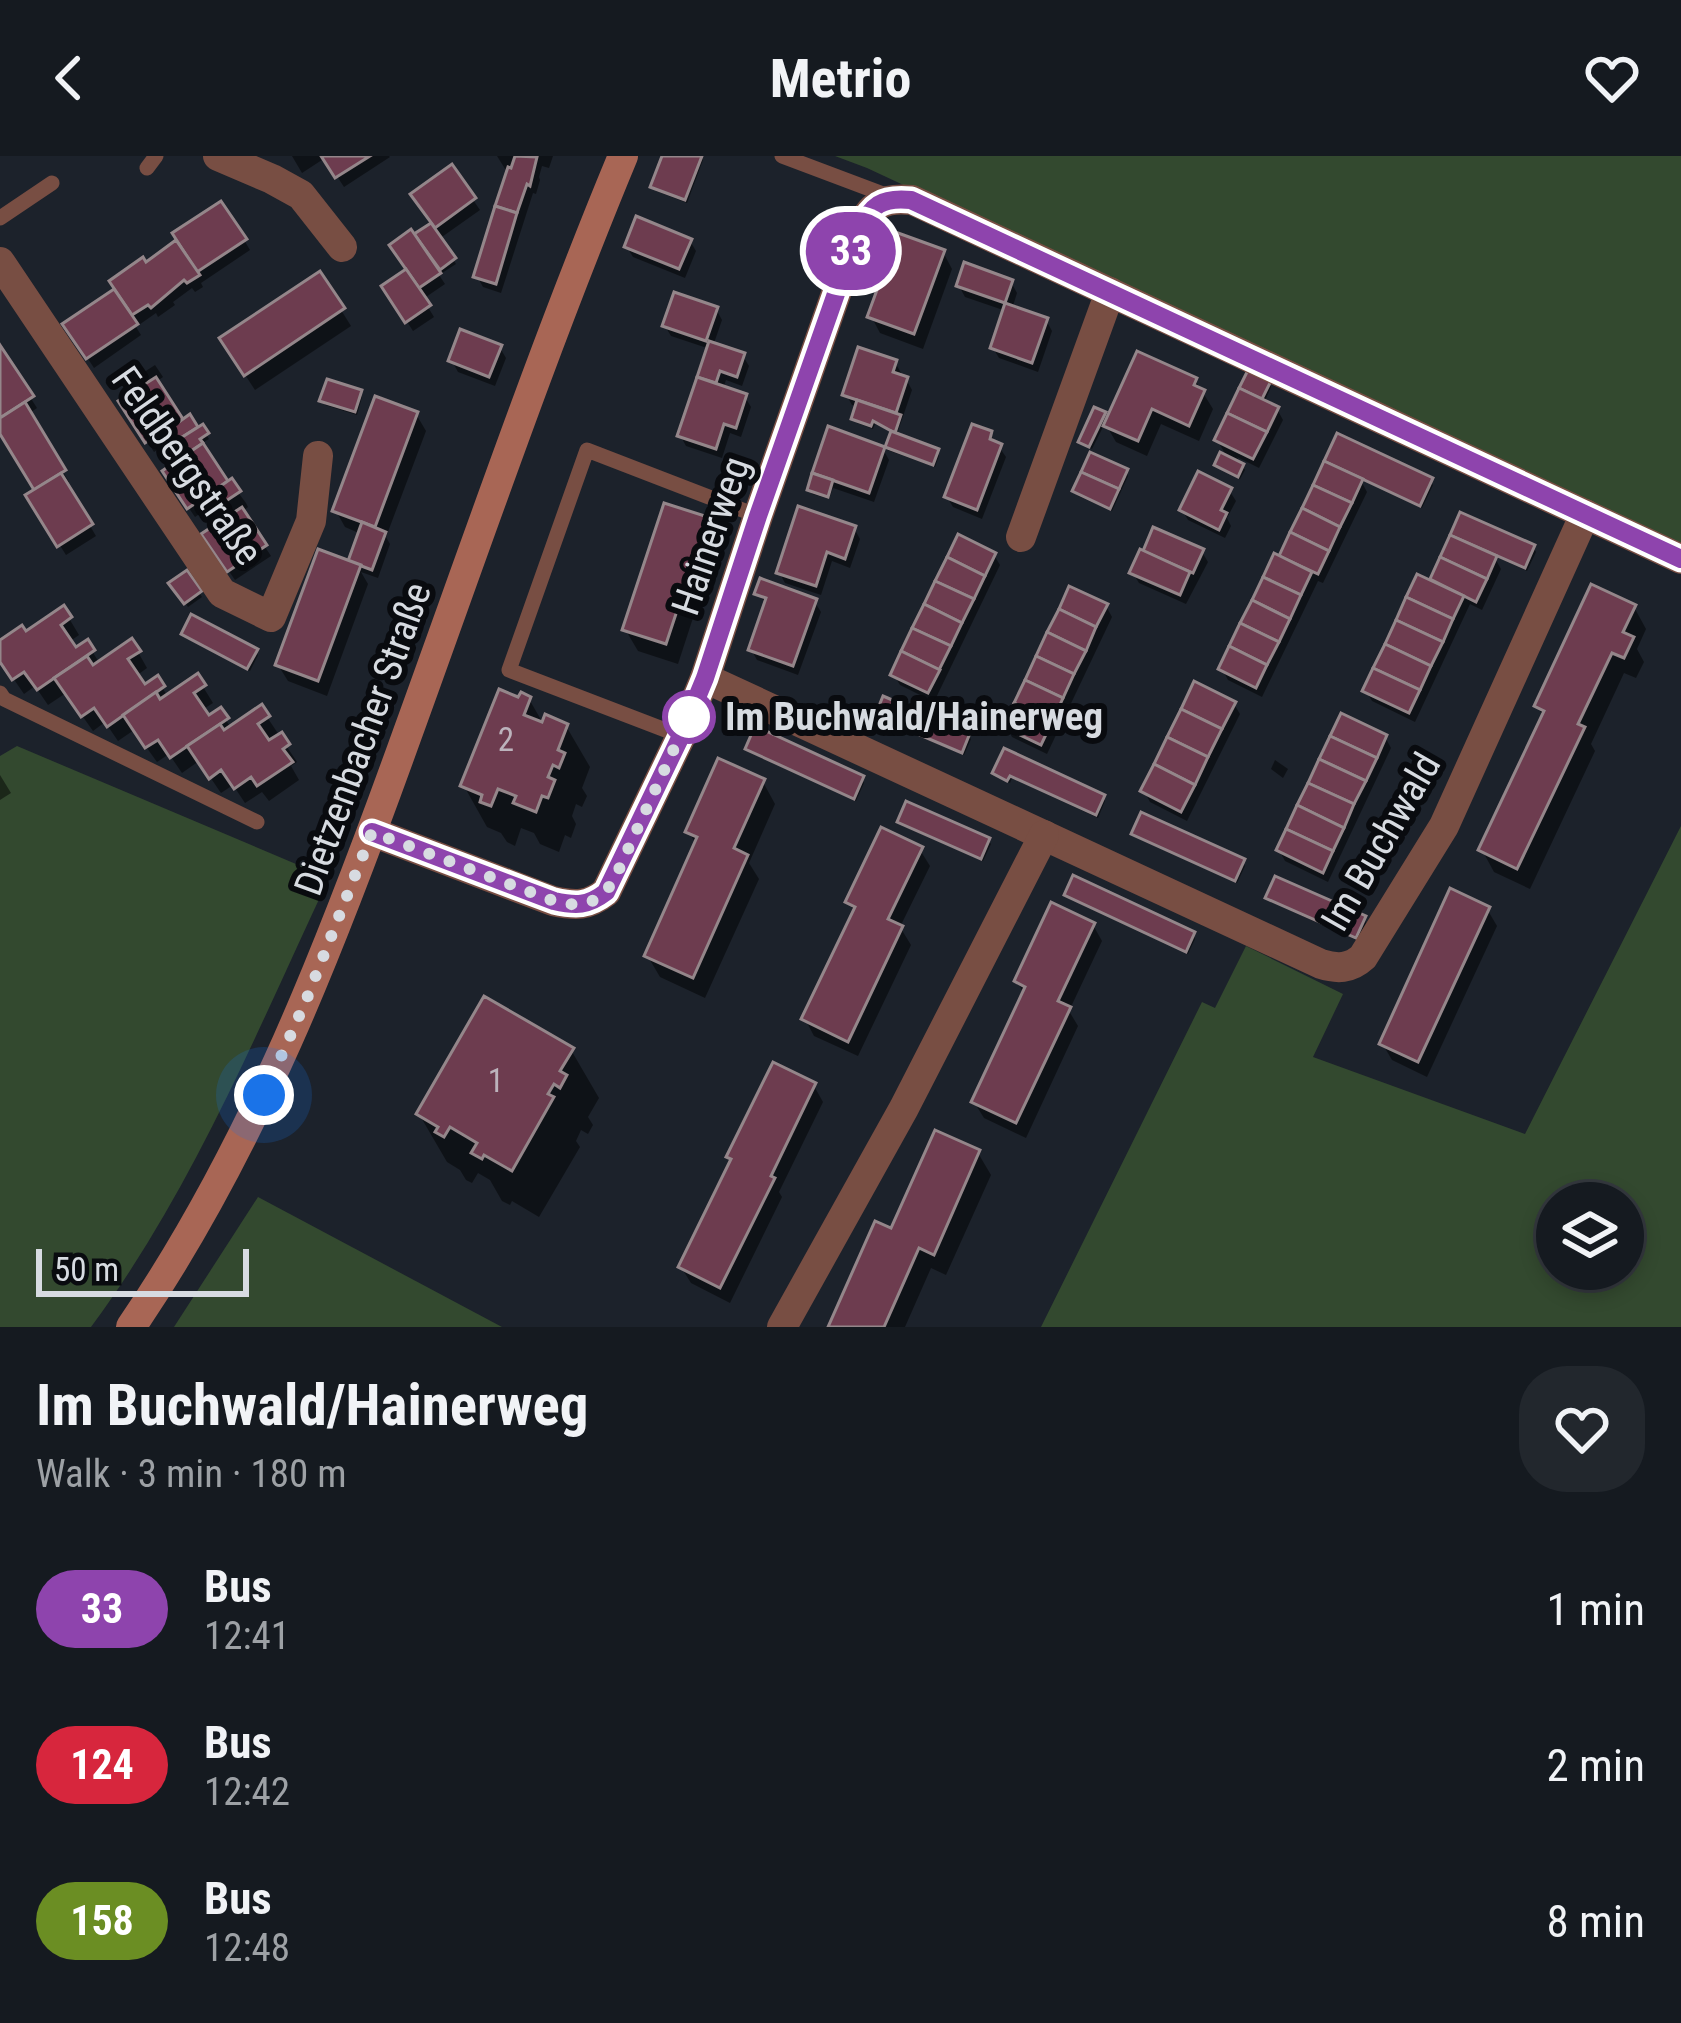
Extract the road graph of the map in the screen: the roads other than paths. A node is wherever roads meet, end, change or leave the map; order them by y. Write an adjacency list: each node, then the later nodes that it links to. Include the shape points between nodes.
1 (218, 156): 7 (street, via 301,195)
2 (623, 156): 19 (main road, Dietzenbacher Straße)
3 (782, 156): 5 (lane)
4 (52, 183): 6 (lane)
5 (894, 198): 9 (street); 12 (street, Hainerweg, via 868,212 858,231)
6 (0, 218)
7 (342, 247)
8 (0, 262): 10 (street, Feldbergstraße, via 222,593 271,617 311,521)
9 (1110, 292): 11 (street); 13 (street)
10 (318, 456)
11 (1585, 514): 14 (street); 20 (street, Im Buchwald, via 1444,826 1355,964 1321,964)
12 (758, 516): 15 (street, Hainerweg); 17 (lane, via 587,450 509,670)
13 (1021, 537)
14 (1681, 559)
15 (705, 678): 17 (street, Hainerweg); 20 (street, Im Buchwald)
16 (0, 693): 18 (lane)
17 (681, 736): 19 (street, Hainerweg, via 614,880 591,903 554,901)
18 (257, 822)
19 (372, 832): 21 (main road, Dietzenbacher Straße, via 269,1086)
20 (1044, 835): 22 (street)
21 (131, 1327)
22 (782, 1327)

